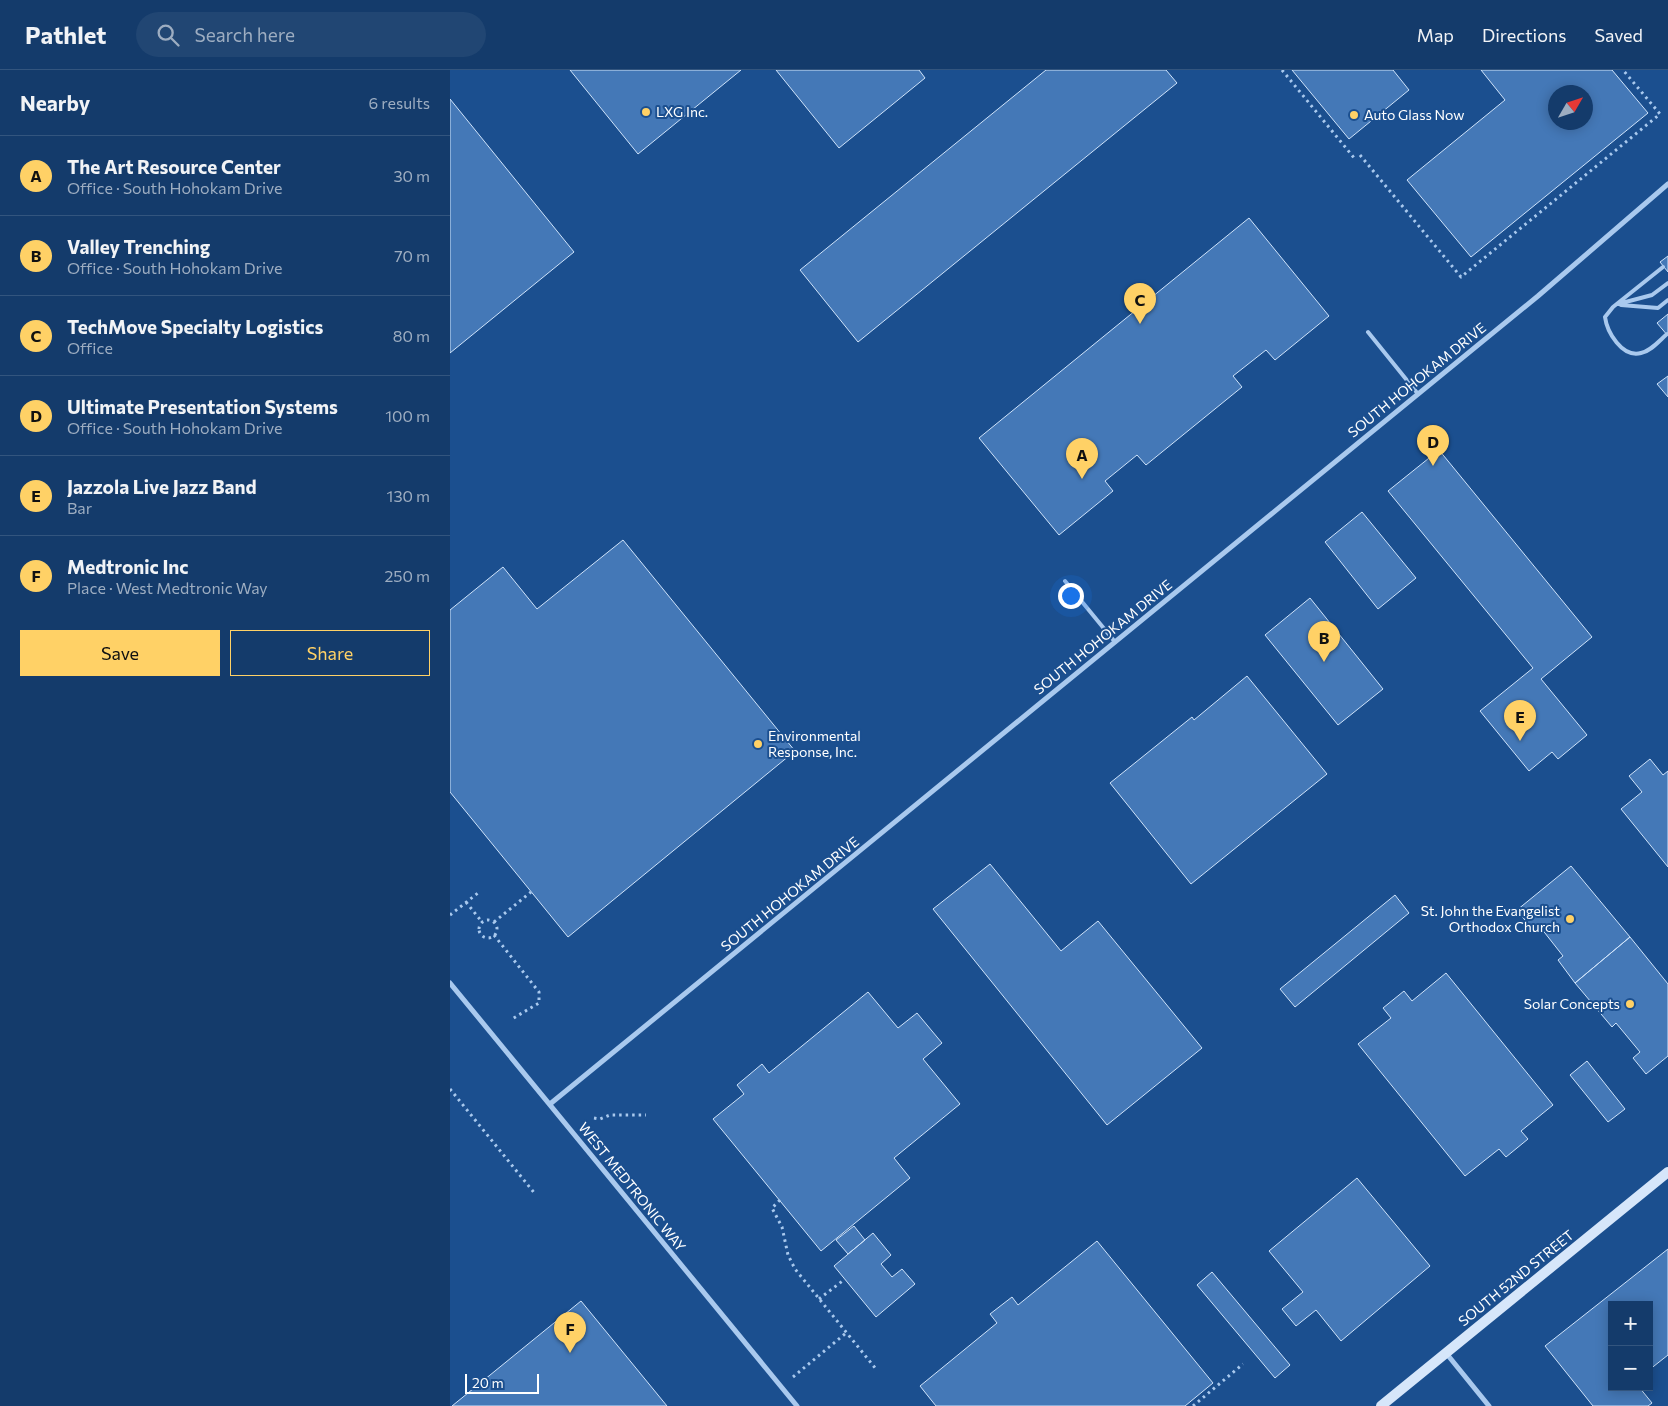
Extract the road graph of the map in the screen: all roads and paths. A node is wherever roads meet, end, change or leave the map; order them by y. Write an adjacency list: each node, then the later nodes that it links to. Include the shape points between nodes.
1 (1282, 70): 4 (path)
2 (1623, 70): 3 (path, via 1660,114 1460,277)
3 (1360, 155)
4 (1355, 159)
5 (1668, 184): 12 (street, SOUTH HOHOKAM DRIVE)
6 (1664, 267): 9 (lane)
7 (1668, 283): 9 (lane, via 1652,295)
8 (1668, 300): 9 (lane, via 1658,308)
9 (1615, 304): 11 (lane, via 1605,317 1606,322 1614,340 1628,352 1635,354 1649,350)
10 (1368, 332): 12 (lane)
11 (1667, 334)
12 (1418, 394): 14 (street, SOUTH HOHOKAM DRIVE)
13 (1065, 581): 14 (lane)
14 (1115, 642): 25 (street, SOUTH HOHOKAM DRIVE)
15 (531, 892): 20 (path)
16 (478, 893): 17 (path)
17 (466, 902): 18 (path); 19 (path)
18 (450, 915)
19 (482, 922): 20 (path, via 489,919); 21 (path, via 479,926 482,935 486,938)
20 (494, 922): 21 (path, via 497,927)
21 (494, 935): 23 (path, via 539,992 539,1003)
22 (450, 982): 25 (street, WEST MEDTRONIC WAY)
23 (512, 1019)
24 (450, 1089): 29 (path)
25 (550, 1104): 37 (street, WEST MEDTRONIC WAY)
26 (646, 1115): 27 (path)
27 (594, 1118)
28 (1668, 1172): 34 (main road, SOUTH 52ND STREET)
29 (536, 1195)
30 (780, 1200): 32 (path, via 772,1208 782,1227 788,1255)
31 (845, 1279): 32 (path)
32 (819, 1299): 33 (path)
33 (846, 1333): 36 (path); 37 (path)
34 (1446, 1353): 40 (main road, SOUTH 52ND STREET); 41 (street)
35 (1243, 1364): 39 (path)
36 (876, 1369)
37 (781, 1386): 38 (street, WEST MEDTRONIC WAY)
38 (797, 1406)
39 (1193, 1406)
40 (1382, 1406)
41 (1489, 1406)

